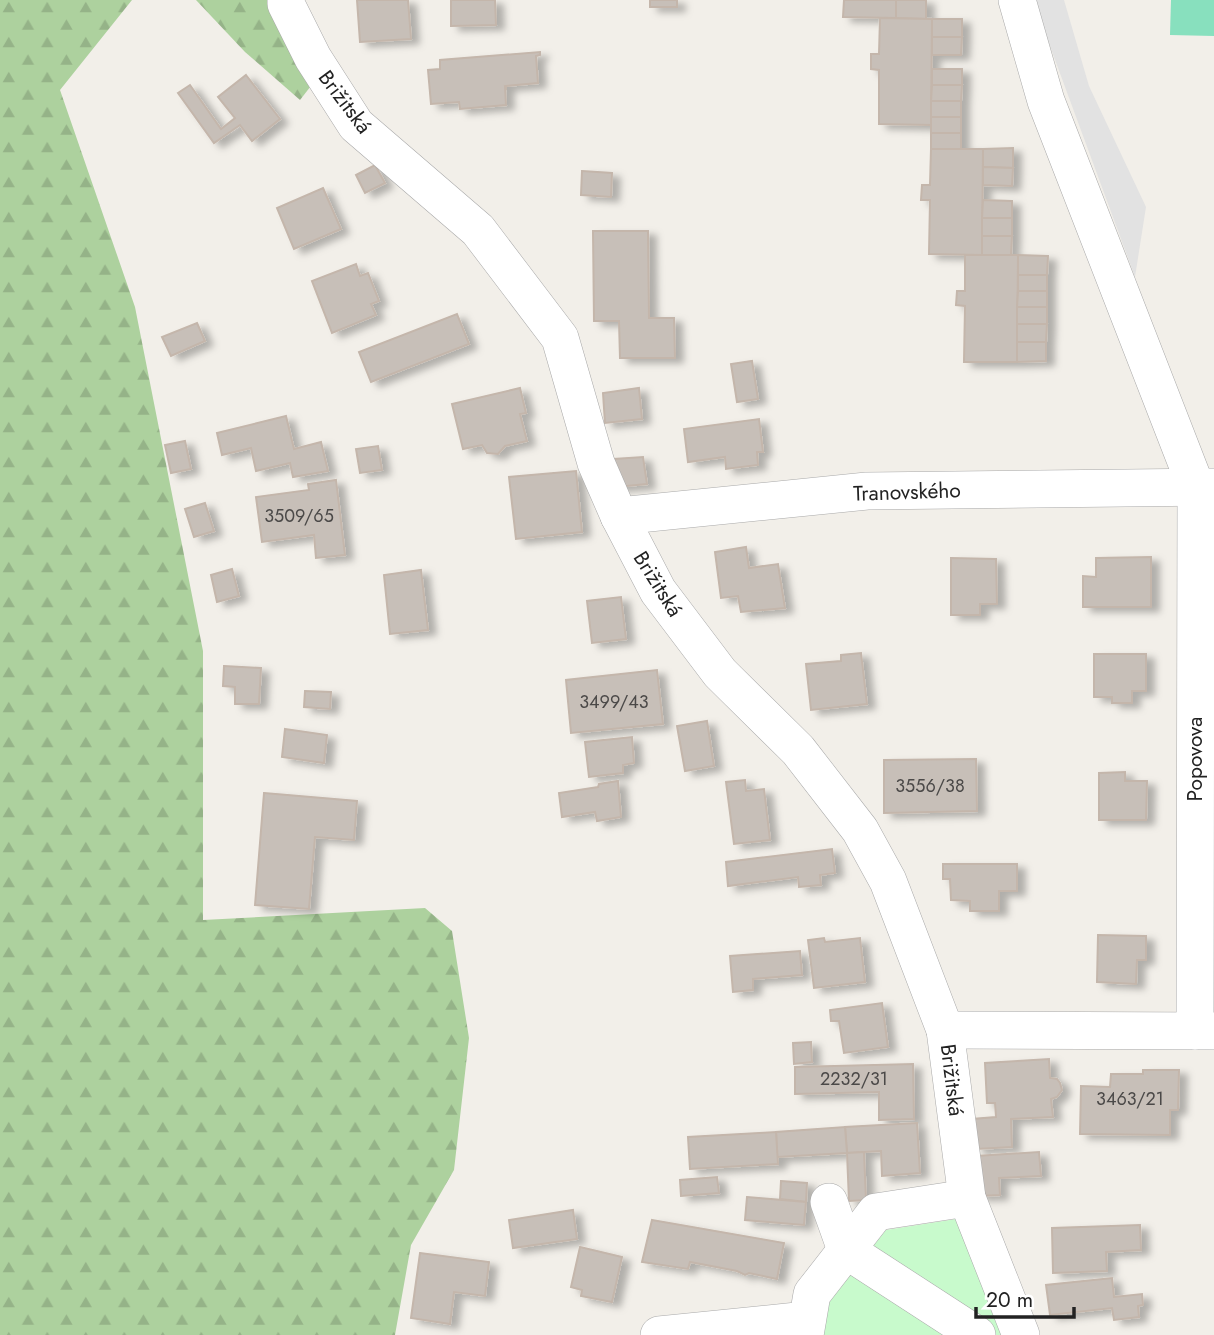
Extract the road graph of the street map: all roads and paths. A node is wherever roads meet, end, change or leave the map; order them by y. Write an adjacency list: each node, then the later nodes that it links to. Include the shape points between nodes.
1 (286, 0): 4 (street, Brižitská, via 313,58 356,125 478,230 560,338 596,463)
2 (1017, 0): 3 (street, via 1046,101)
3 (1205, 487): 4 (street, Tranovského, via 867,491); 6 (street, Popovova)
4 (619, 516): 5 (street, Brižitská, via 657,591 720,673 797,750 860,830 888,881)
5 (945, 1030): 6 (street, Popovova); 7 (street, Brižitská)
6 (1205, 1031)
7 (967, 1198): 9 (street, via 876,1212); 13 (street, Brižitská)
8 (829, 1202): 9 (street)
9 (846, 1250): 10 (street, via 812,1294); 12 (street)
10 (806, 1327): 11 (street)
11 (659, 1335)
12 (977, 1335)
13 (1021, 1335)

